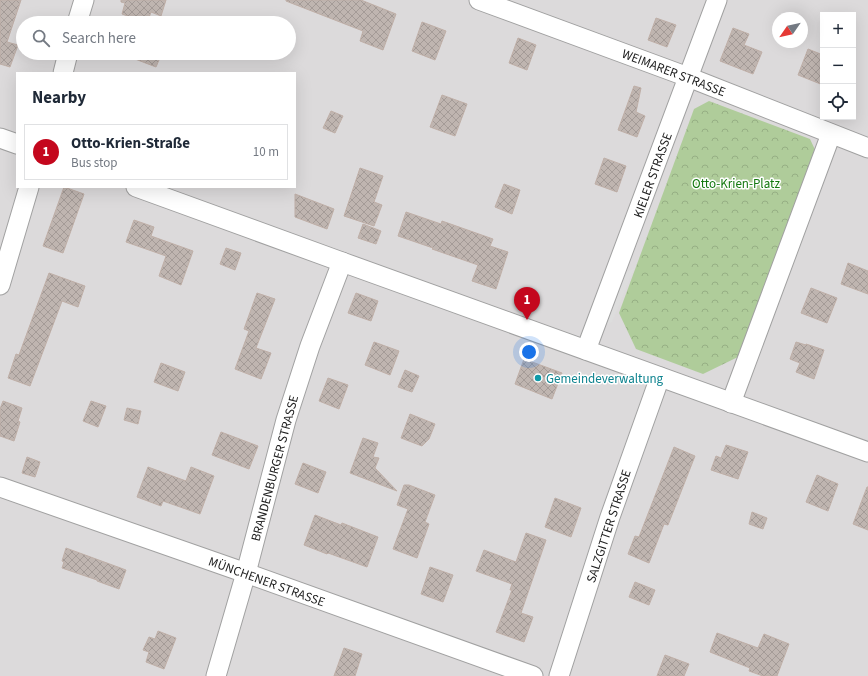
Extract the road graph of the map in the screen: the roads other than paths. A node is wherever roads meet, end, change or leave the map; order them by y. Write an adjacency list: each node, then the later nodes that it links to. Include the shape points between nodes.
1 (84, 0): 4 (street)
2 (479, 0): 7 (street, WEIMARER STRASSE)
3 (717, 0): 7 (street, KIELER STRASSE)
4 (79, 16)
5 (66, 60): 6 (street)
6 (63, 72)
7 (688, 77): 8 (street, WEIMARER STRASSE); 16 (street, KIELER STRASSE)
8 (832, 134): 11 (street, WEIMARER STRASSE); 18 (street)
9 (0, 138): 10 (street)
10 (16, 144)
11 (868, 148)
12 (29, 188): 15 (street)
13 (139, 188): 14 (street)
14 (342, 262): 16 (street); 21 (street, BRANDENBURGER STRASSE, via 310,346 286,420)
15 (0, 285)
16 (586, 350): 17 (street)
17 (660, 377): 18 (street); 24 (street, SALZGITTER STRASSE, via 610,517)
18 (731, 403): 19 (street)
19 (868, 452)
20 (0, 487): 21 (street, MÜNCHENER STRASSE)
21 (246, 573): 22 (street, BRANDENBURGER STRASSE); 23 (street, MÜNCHENER STRASSE)
22 (216, 676)
23 (533, 676)
24 (559, 676)

